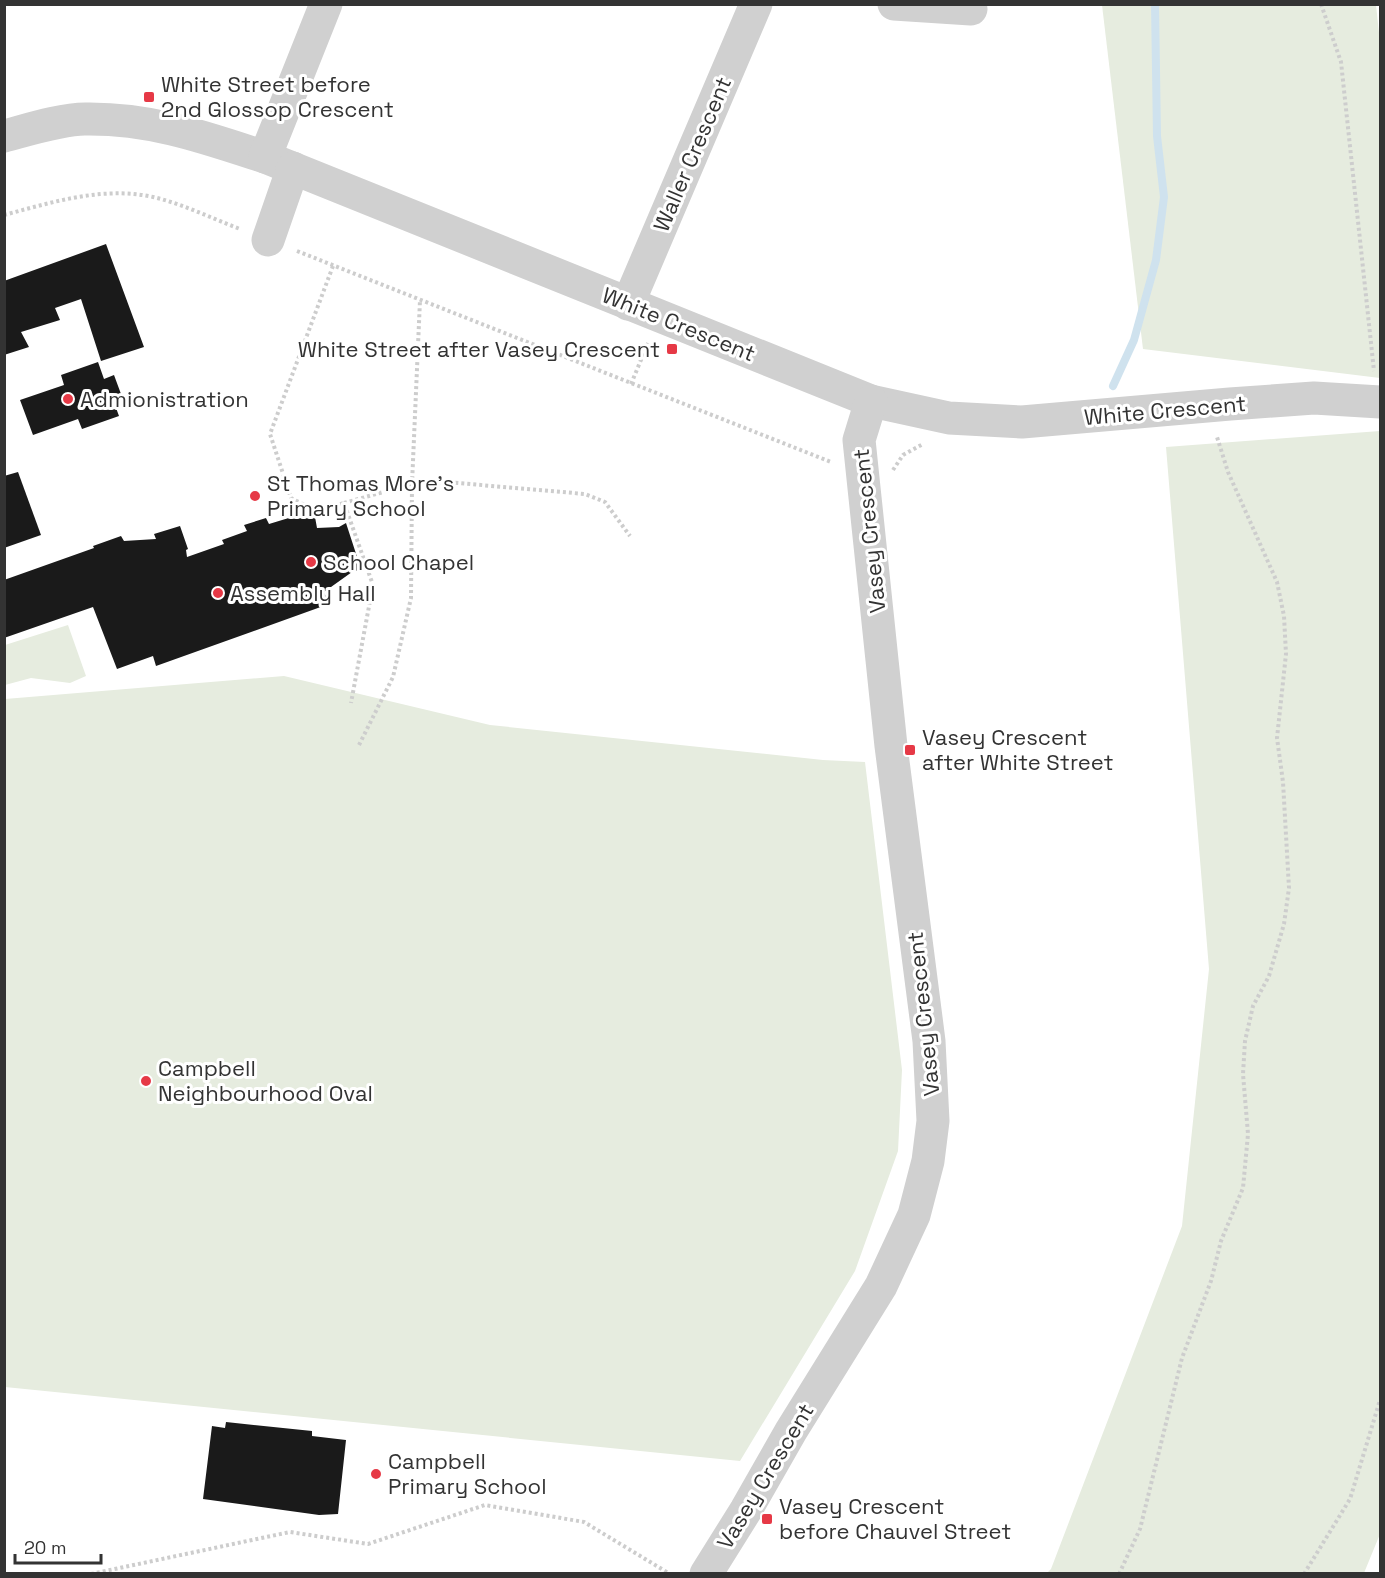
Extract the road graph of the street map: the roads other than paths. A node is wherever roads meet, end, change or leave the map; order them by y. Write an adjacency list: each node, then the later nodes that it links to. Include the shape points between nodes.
1 (326, 4): 6 (street)
2 (756, 4): 8 (street, Waller Crescent)
3 (894, 4): 4 (street)
4 (972, 9)
5 (4, 136): 6 (street, White Crescent, via 84,119 137,122 185,130)
6 (279, 163): 7 (street); 8 (street, White Crescent)
7 (268, 240)
8 (643, 310): 9 (street, White Crescent)
9 (871, 401): 10 (street, White Crescent, via 949,418 1022,422 1314,398); 11 (street, Vasey Crescent, via 859,440 891,746 929,1041 933,1121 928,1161 914,1215 881,1286)
10 (1378, 401)
11 (706, 1574)

